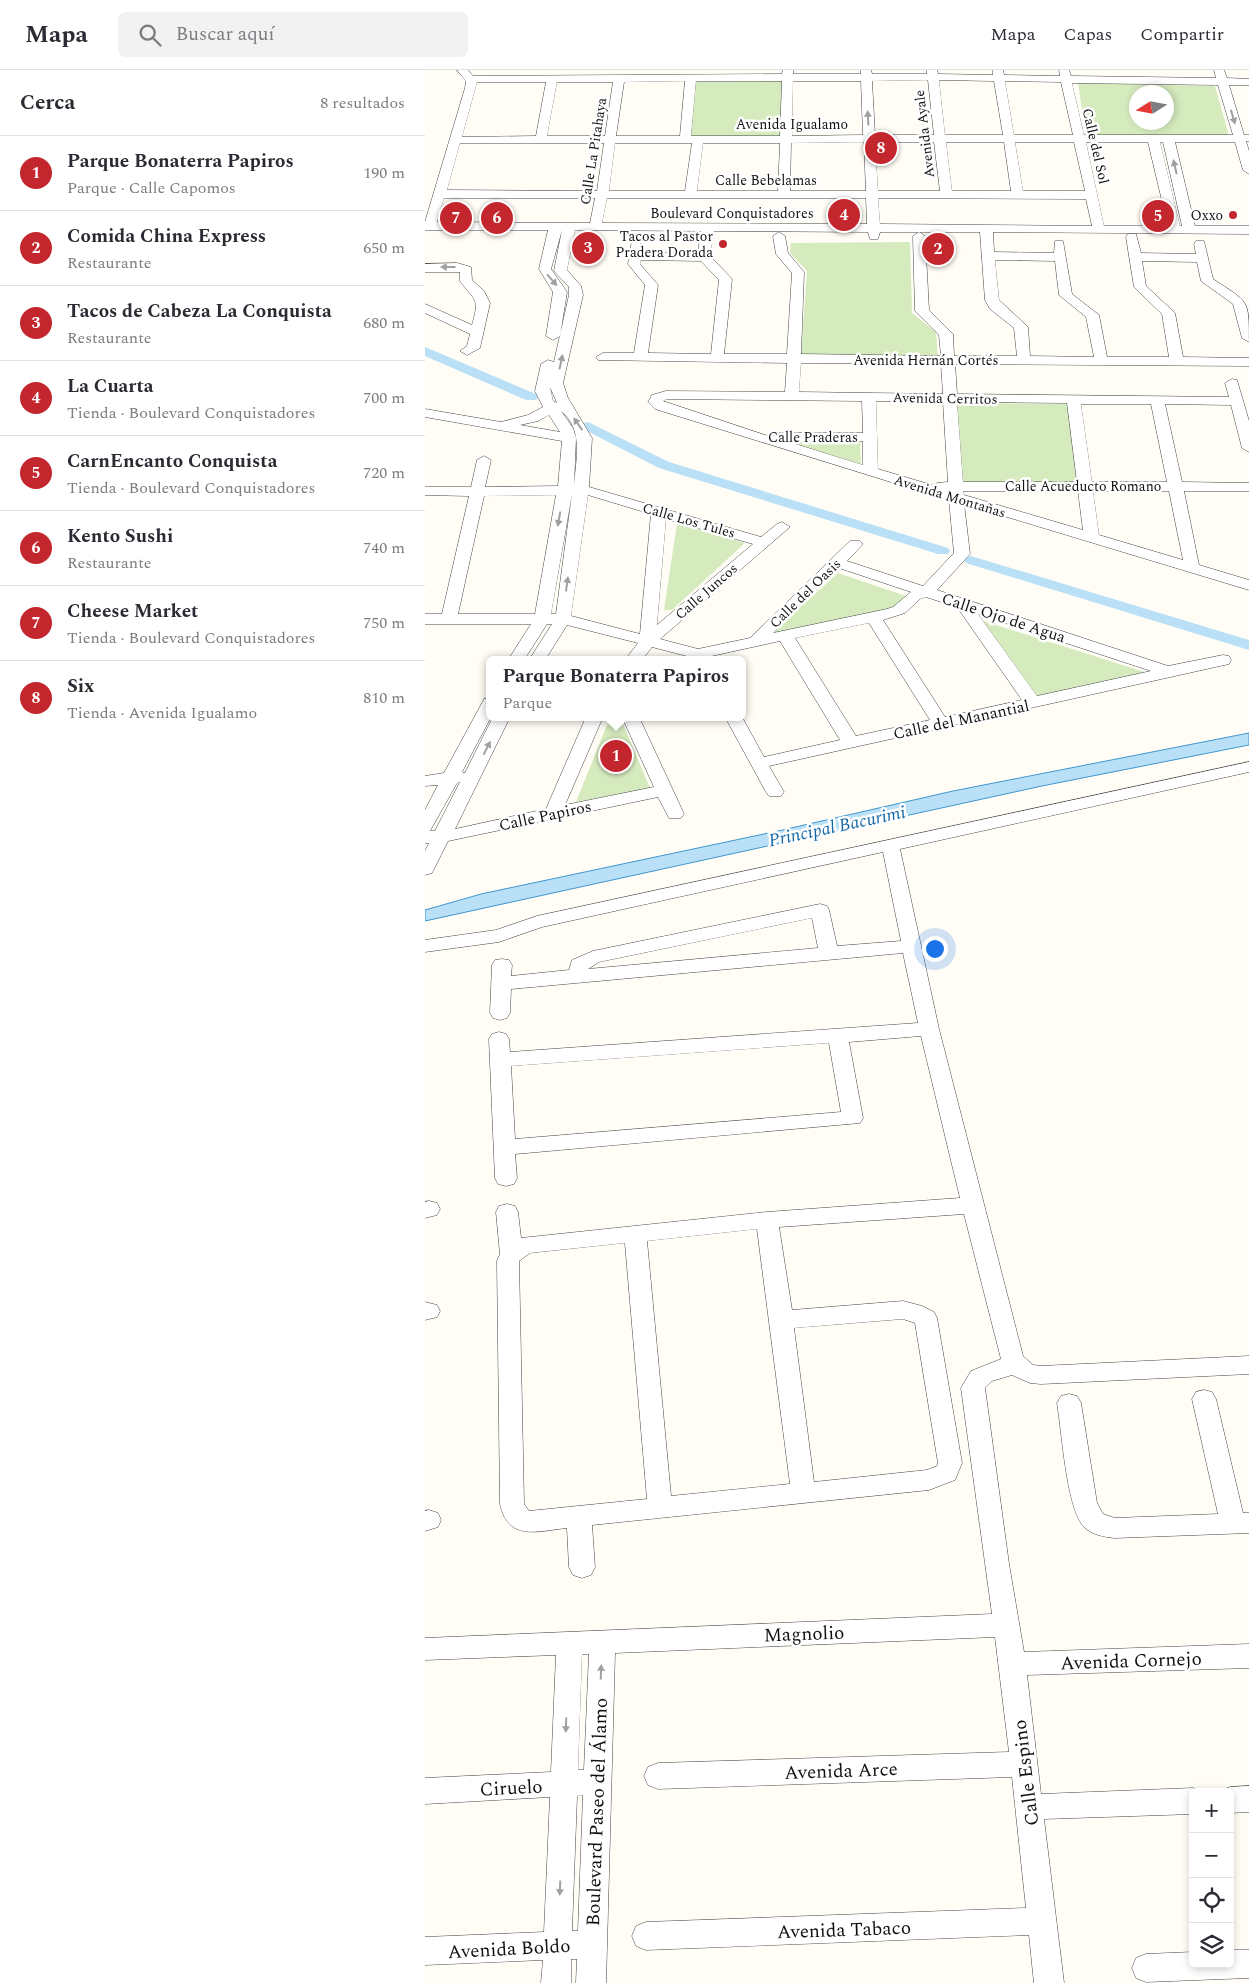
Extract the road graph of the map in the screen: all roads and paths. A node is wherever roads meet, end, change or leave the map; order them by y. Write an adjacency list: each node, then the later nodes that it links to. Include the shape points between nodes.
1 (1219, 70): 15 (street)
2 (1230, 70): 15 (street)
3 (466, 74): 12 (street); 26 (street, via 471,88)
4 (788, 74): 5 (street); 14 (street); 22 (street)
5 (861, 74): 6 (street); 23 (street)
6 (932, 74): 7 (street); 24 (street, Avenida Ayale)
7 (999, 74): 9 (street); 25 (street)
8 (653, 75): 13 (street); 14 (street)
9 (1065, 75): 10 (street); 18 (street, Calle del Sol)
10 (1134, 75): 11 (street)
11 (1150, 75): 15 (street)
12 (552, 78): 13 (street); 27 (street)
13 (619, 79): 28 (street, Calle La Pitahaya)
14 (691, 79): 29 (street)
15 (1228, 82): 16 (street); 17 (street); 21 (street, one-way to 21)
16 (1249, 82)
17 (1249, 129)
18 (1079, 138): 19 (street, Avenida Igualamo); 25 (street, Avenida Igualamo); 39 (street, Calle del Sol)
19 (1153, 138): 20 (street, Avenida Igualamo); 40 (street)
20 (1168, 138): 21 (street, Avenida Igualamo); 41 (street, one-way to 20)
21 (1244, 138): 31 (street)
22 (786, 139): 23 (street, Avenida Igualamo); 30 (street, Avenida Igualamo); 35 (street)
23 (864, 139): 24 (street, Avenida Igualamo); 36 (street)
24 (940, 139): 25 (street, Avenida Igualamo); 37 (street, Avenida Ayale)
25 (1009, 139): 38 (street)
26 (455, 140): 27 (street, Avenida Igualamo); 32 (street)
27 (541, 140): 28 (street, Avenida Igualamo)
28 (610, 140): 29 (street, Avenida Igualamo); 33 (street, Calle La Pitahaya)
29 (685, 140): 30 (street, Avenida Igualamo)
30 (698, 140): 34 (street)
31 (1249, 170)
32 (440, 194): 33 (street, Calle Bebelamas); 46 (street)
33 (603, 195): 34 (street, Calle Bebelamas); 42 (street, Calle La Pitahaya)
34 (690, 195): 35 (street, Calle Bebelamas)
35 (784, 195): 36 (street, Calle Bebelamas)
36 (867, 195): 37 (street, Calle Bebelamas); 51 (street)
37 (946, 195): 38 (street, Calle Bebelamas)
38 (1018, 195): 39 (street, Calle Bebelamas)
39 (1092, 195): 43 (street, Calle del Sol)
40 (1166, 195): 41 (street); 44 (street)
41 (1181, 195): 45 (street)
42 (595, 227): 49 (street, Boulevard Conquistadores); 50 (street, Boulevard Conquistadores)
43 (1099, 229): 44 (street, Boulevard Conquistadores); 52 (street, Boulevard Conquistadores)
44 (1175, 229): 45 (street, Boulevard Conquistadores)
45 (1189, 229): 47 (street, Boulevard Conquistadores)
46 (427, 230): 48 (street, Boulevard Conquistadores)
47 (1249, 230)
48 (554, 231): 49 (street, Boulevard Conquistadores); 86 (street, one-way to 86, via 545,269 558,287 560,298 542,391)
49 (568, 231): 50 (street, Boulevard Conquistadores); 86 (street, one-way to 49, via 556,383 576,290 560,271)
50 (707, 232): 51 (street, Boulevard Conquistadores); 53 (street, Boulevard Conquistadores); 61 (street)
51 (868, 232): 52 (street, Boulevard Conquistadores); 53 (street, Boulevard Conquistadores); 54 (street, Boulevard Conquistadores)
52 (986, 233): 54 (street, Boulevard Conquistadores); 55 (street, Boulevard Conquistadores); 60 (street)
53 (779, 236): 72 (street, via 782,254 799,272)
54 (919, 236): 73 (street, via 922,311 945,330)
55 (1131, 237): 56 (street, Boulevard Conquistadores); 62 (street)
56 (1249, 237)
57 (636, 243): 59 (street)
58 (1201, 244): 63 (street)
59 (634, 256): 61 (street); 70 (street, via 635,268 652,285)
60 (988, 256): 74 (street, via 993,303 1021,327); 75 (street, via 1059,250 1067,297 1092,316)
61 (704, 257): 71 (street, via 726,279)
62 (1135, 258): 63 (street); 76 (street, via 1141,290 1168,313)
63 (1203, 258): 67 (street, via 1208,283 1241,305)
64 (425, 268): 66 (street, one-way to 64, via 485,302 482,294 467,281 466,270 457,267)
65 (425, 308): 66 (street)
66 (477, 332): 68 (street, via 473,348)
67 (1249, 338)
68 (467, 351)
69 (603, 357): 70 (street, Avenida Hernán Cortés)
70 (640, 358): 71 (street, Avenida Hernán Cortés)
71 (717, 358): 72 (street, Avenida Hernán Cortés)
72 (795, 358): 73 (street, Avenida Hernán Cortés); 79 (street)
73 (948, 360): 74 (street, Avenida Hernán Cortés); 81 (street)
74 (1024, 360): 75 (street, Avenida Hernán Cortés)
75 (1101, 360): 76 (street, Avenida Hernán Cortés)
76 (1177, 361): 77 (street, Avenida Hernán Cortés)
77 (1249, 362)
78 (1232, 383): 85 (street)
79 (792, 396): 80 (street, Avenida Cerritos); 83 (street, Avenida Cerritos, via 666,395)
80 (869, 397): 81 (street, Avenida Cerritos); 91 (street)
81 (950, 398): 82 (street, Avenida Cerritos); 100 (street)
82 (1073, 399): 84 (street, Avenida Cerritos); 95 (street)
83 (655, 400): 89 (street, Avenida Montañas, via 660,406)
84 (1157, 400): 85 (street, Avenida Cerritos); 96 (street)
85 (1237, 401): 92 (street)
86 (558, 408): 88 (street, via 533,418); 90 (street); 102 (street, one-way to 86, via 583,430)
87 (425, 413): 88 (street)
88 (497, 426): 90 (street)
89 (756, 437): 91 (street, Calle Praderas); 94 (street, Avenida Montañas)
90 (569, 438): 101 (street)
91 (870, 438): 94 (street)
92 (1249, 448)
93 (484, 460): 99 (street)
94 (871, 472): 100 (street, Avenida Montañas, via 917,486)
95 (1085, 487): 96 (street, Calle Acueducto Romano); 100 (street, Calle Acueducto Romano); 105 (street)
96 (1175, 487): 97 (street, Calle Acueducto Romano); 109 (street)
97 (1249, 487)
98 (425, 491): 99 (street, Calle Los Tules)
99 (477, 491): 101 (street, Calle Los Tules); 115 (street)
100 (956, 492): 105 (street, Avenida Montañas); 111 (street, via 962,554)
101 (559, 493): 102 (street, Calle Los Tules); 116 (street, one-way to 116)
102 (580, 495): 103 (street, Calle Los Tules, via 598,502 614,499); 117 (street, one-way to 102)
103 (659, 512): 106 (street, Calle Los Tules); 119 (street)
104 (782, 527): 106 (street, Calle Juncos)
105 (1092, 538): 109 (street, Avenida Montañas)
106 (763, 542): 119 (street, Calle Juncos)
107 (855, 544): 108 (street, Calle del Oasis)
108 (838, 563): 111 (street, Calle Ojo de Agua); 120 (street, Calle del Oasis)
109 (1192, 567): 110 (street, Avenida Montañas)
110 (1249, 585)
111 (919, 592): 112 (street, Calle Ojo de Agua); 113 (street, via 899,610)
112 (961, 602): 127 (street, Calle Ojo de Agua); 128 (street)
113 (873, 617): 118 (street); 134 (street)
114 (425, 619): 115 (street)
115 (449, 619): 116 (street)
116 (542, 619): 117 (street); 121 (street)
117 (563, 619): 119 (street); 122 (street)
118 (785, 636): 120 (street); 135 (street)
119 (648, 641): 123 (street, Calle Juncos); 124 (street)
120 (755, 642): 125 (street)
121 (519, 656)
122 (540, 656)
123 (636, 656)
124 (697, 656)
125 (704, 656)
126 (1223, 660): 127 (street, Calle del Manantial)
127 (1163, 672): 128 (street, Calle del Manantial)
128 (1033, 702): 134 (street, Calle del Manantial)
129 (486, 710): 140 (street)
130 (500, 721): 139 (street, one-way to 130)
131 (593, 721): 143 (street)
132 (632, 721): 141 (street)
133 (735, 721): 136 (street)
134 (941, 723): 135 (street, Calle del Manantial)
135 (851, 743): 136 (street, Calle del Manantial)
136 (759, 763): 142 (street)
137 (1249, 767): 147 (street)
138 (425, 780): 140 (street)
139 (468, 784): 140 (street); 146 (street)
140 (439, 788): 145 (street)
141 (664, 790): 143 (street, Calle Papiros); 144 (street)
142 (775, 792)
143 (553, 814): 146 (street, Calle Papiros)
144 (675, 814)
145 (425, 827)
146 (433, 837): 148 (street)
147 (890, 844): 149 (street, via 537,922 499,936); 150 (street)
148 (425, 869)
149 (425, 946)
150 (912, 946): 151 (street); 154 (street)
151 (829, 954): 152 (street); 152 (street, via 820,910 593,957 579,965)
152 (579, 977): 153 (street, via 502,974)
153 (500, 1013)
154 (929, 1029): 155 (street); 160 (street)
155 (838, 1036): 157 (street); 158 (street, via 853,1118)
156 (499, 1039): 157 (street)
157 (500, 1060): 158 (street)
158 (505, 1147): 159 (street)
159 (506, 1178)
160 (973, 1205): 162 (street); 166 (street)
161 (507, 1212): 164 (street)
162 (767, 1220): 163 (street); 165 (street)
163 (635, 1235): 164 (street, via 526,1245); 171 (street)
164 (511, 1254): 172 (street, via 514,1513 528,1522)
165 (782, 1320): 170 (street); 170 (street, via 903,1310 926,1318 950,1463 946,1473 929,1480)
166 (1015, 1365): 167 (street, via 1025,1372 1041,1375); 175 (street, Calle Espino, via 980,1377 974,1381 973,1388)
167 (1249, 1365)
168 (1204, 1400): 173 (street)
169 (1069, 1403): 173 (street, via 1085,1503 1089,1517 1096,1524 1115,1528)
170 (803, 1492): 171 (street)
171 (660, 1506): 172 (street)
172 (579, 1516): 174 (street)
173 (1241, 1524)
174 (582, 1567)
175 (1007, 1625): 176 (street, Magnolio); 180 (street, Calle Espino)
176 (602, 1640): 177 (street, Magnolio); 183 (street, Boulevard Paseo del Álamo, one-way to 176)
177 (570, 1642): 178 (street, Magnolio); 184 (street, Boulevard Paseo del Álamo, one-way to 184)
178 (425, 1649)
179 (1249, 1656): 180 (street, Avenida Cornejo)
180 (1013, 1664): 181 (street, Calle Espino)
181 (1025, 1764): 182 (street, Avenida Arce); 189 (street, Calle Espino)
182 (658, 1776)
183 (597, 1782): 184 (street, Ciruelo); 192 (street, Boulevard Paseo del Álamo)
184 (564, 1784): 185 (street, Ciruelo); 193 (street, Boulevard Paseo del Álamo, one-way to 193)
185 (425, 1792)
186 (1249, 1799): 187 (street)
187 (1234, 1800)
188 (1189, 1801): 189 (street)
189 (1029, 1807): 190 (street, Calle Espino)
190 (1042, 1921): 191 (street, Avenida Tabaco); 200 (street, Calle Espino)
191 (646, 1936)
192 (592, 1944): 193 (street, Avenida Boldo); 199 (street, Boulevard Paseo del Álamo)
193 (558, 1946): 194 (street, Avenida Boldo); 198 (street, Boulevard Paseo del Álamo)
194 (425, 1951)
195 (1249, 1964): 197 (street)
196 (1146, 1968): 197 (street)
197 (1215, 1974)
198 (556, 1983)
199 (591, 1983)
200 (1049, 1983)

